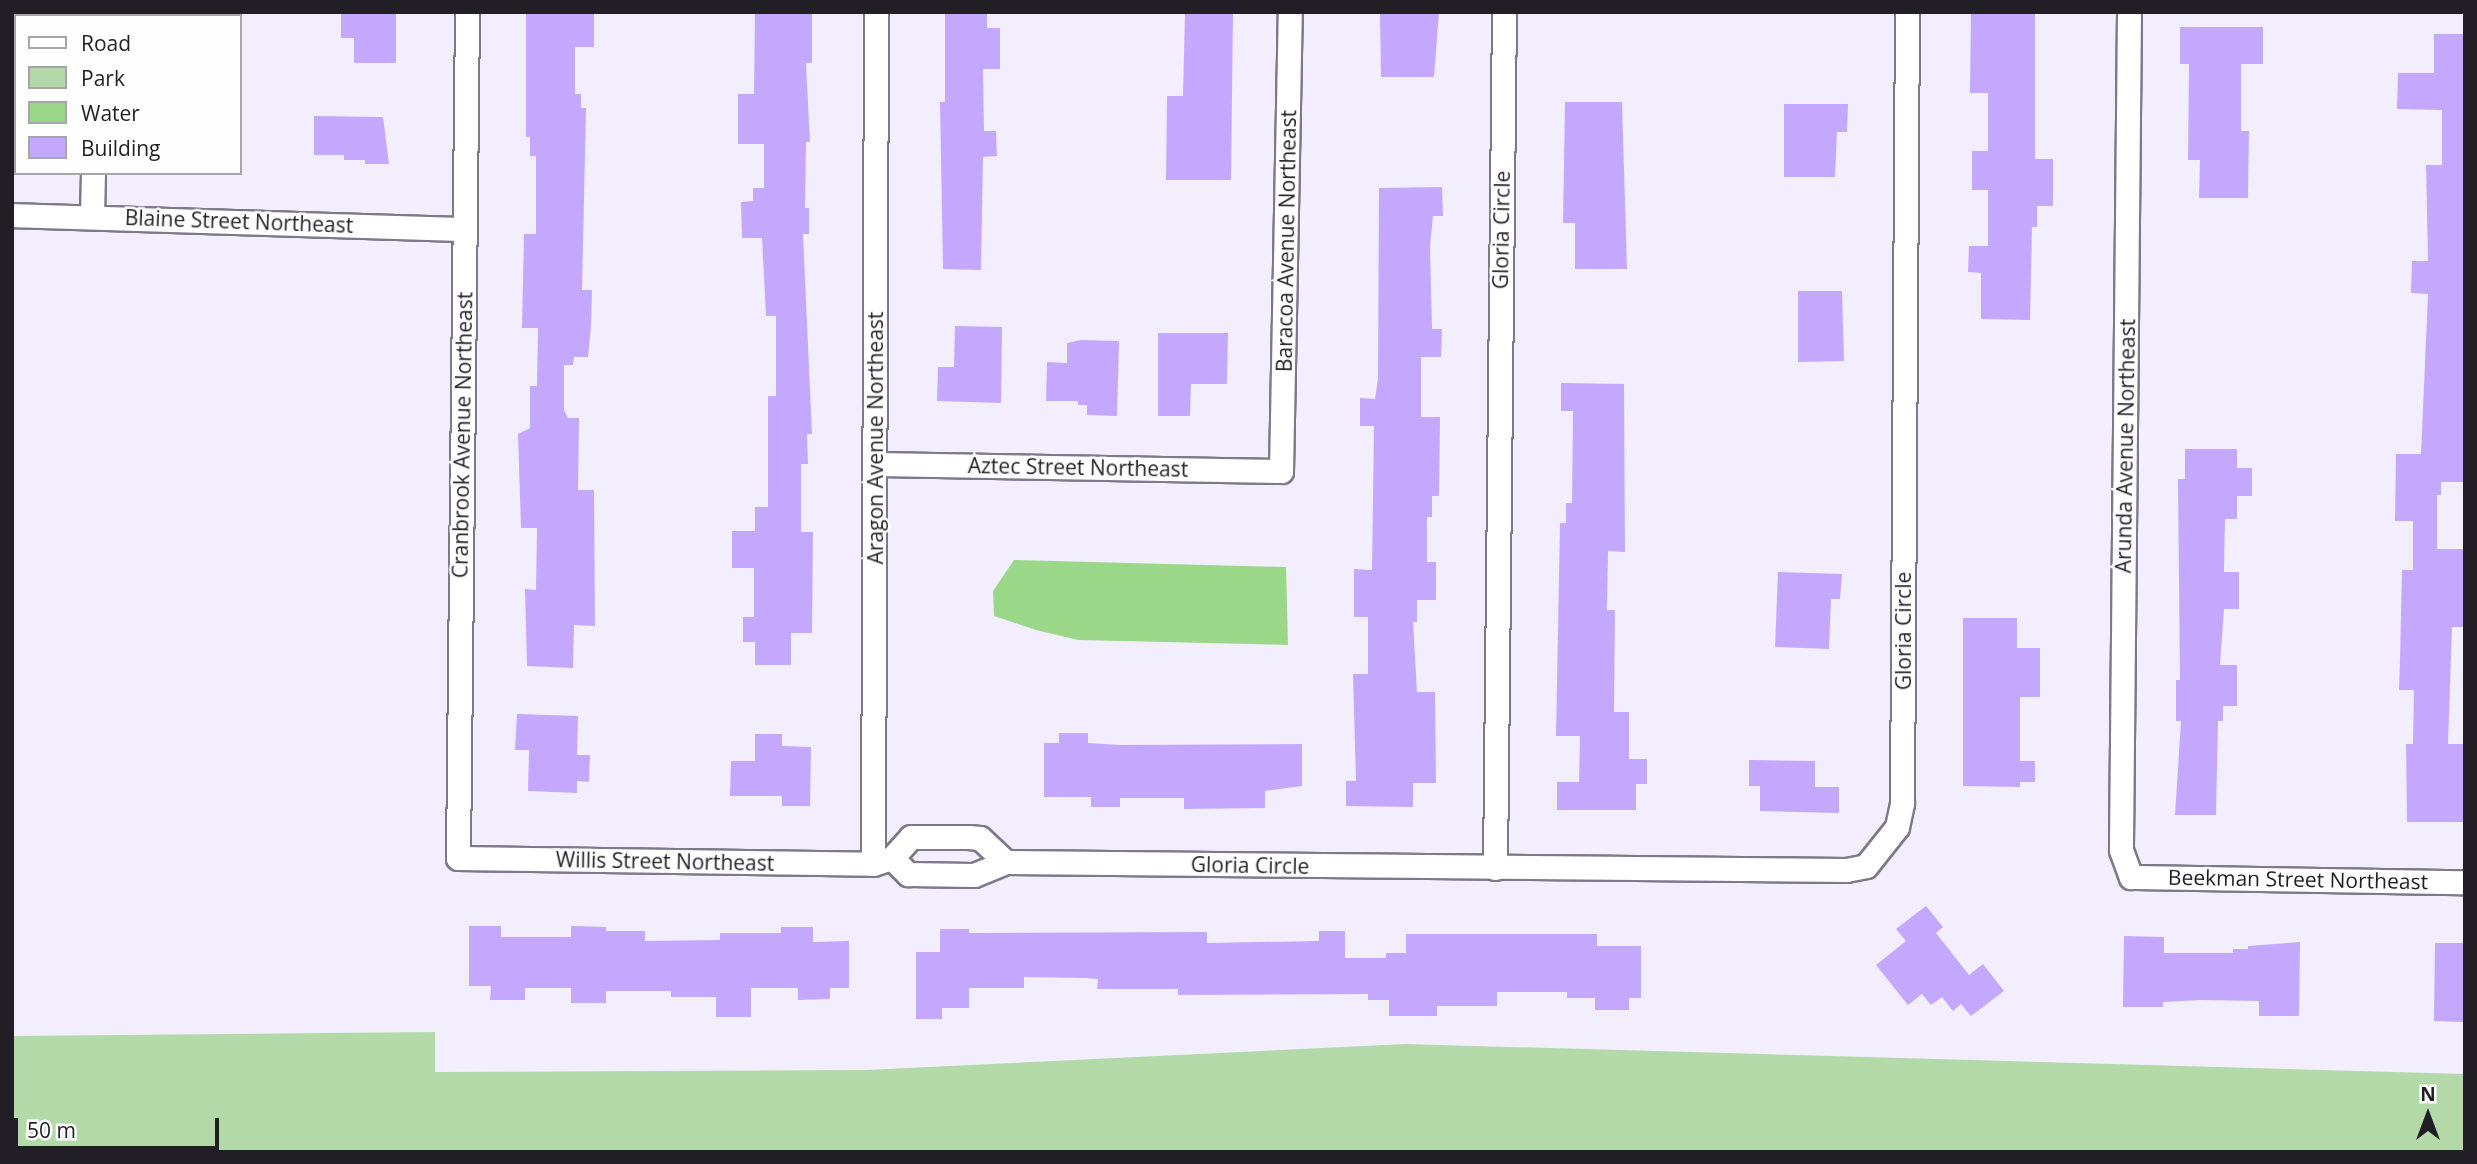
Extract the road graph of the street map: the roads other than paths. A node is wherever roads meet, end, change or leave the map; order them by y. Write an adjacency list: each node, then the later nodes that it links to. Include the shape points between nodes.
1 (467, 12): 10 (street, Cranbrook Avenue Northeast)
2 (876, 12): 11 (street, Aragon Avenue Northeast)
3 (1290, 12): 12 (street, Baracoa Avenue Northeast)
4 (1504, 12): 16 (street, Gloria Circle)
5 (1907, 12): 16 (street, Gloria Circle, via 1902,803 1897,827 1866,866 1846,870)
6 (2129, 12): 17 (street, Arunda Avenue Northeast, via 2121,850)
7 (93, 175): 9 (street)
8 (12, 215): 9 (street, Blaine Street Northeast)
9 (92, 216): 10 (street, Blaine Street Northeast)
10 (465, 229): 13 (street, Cranbrook Avenue Northeast)
11 (875, 464): 12 (street, Aztec Street Northeast); 14 (street, Aragon Avenue Northeast)
12 (1281, 471)
13 (458, 858): 14 (street, Willis Street Northeast)
14 (882, 861): 15 (street, Gloria Circle, via 908,874 975,875); 15 (street, via 911,837 968,837 980,838)
15 (1006, 862): 16 (street, Gloria Circle)
16 (1495, 868)
17 (2131, 877): 18 (street, Beekman Street Northeast)
18 (2465, 881)

